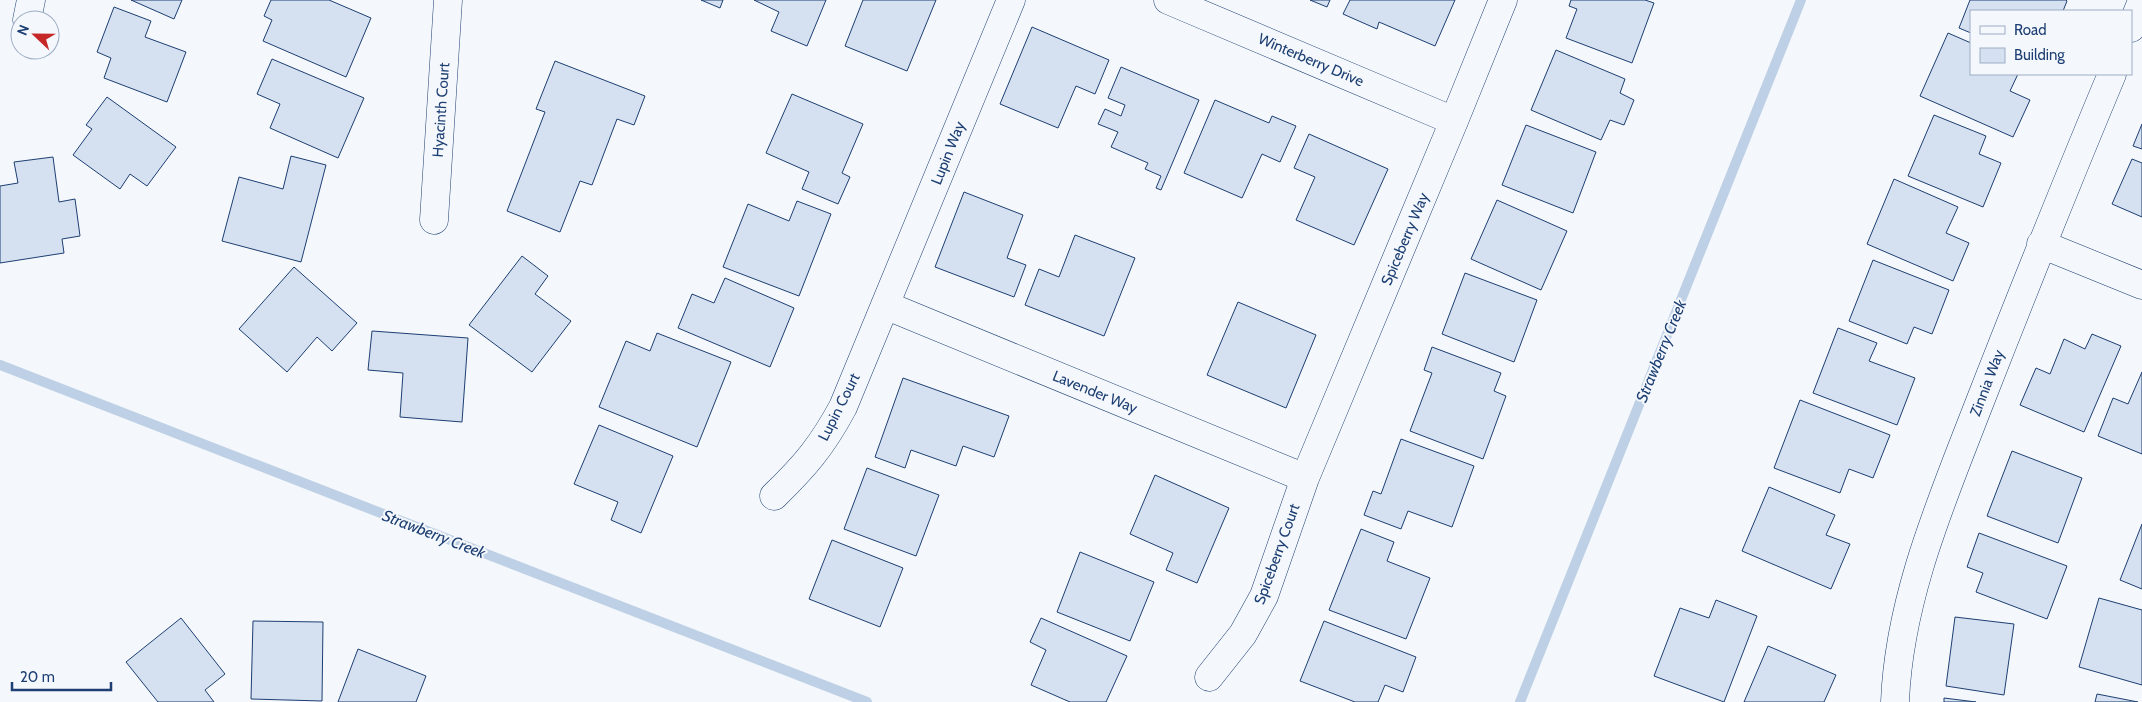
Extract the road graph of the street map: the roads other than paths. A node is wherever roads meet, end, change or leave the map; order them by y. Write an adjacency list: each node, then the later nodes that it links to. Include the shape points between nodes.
1 (448, 0): 9 (street, Hyacinth Court)
2 (1011, 0): 12 (street, Lupin Way)
3 (1168, 0): 8 (street, Winterberry Drive)
4 (1503, 0): 8 (street, Spiceberry Way)
5 (2142, 1): 6 (street)
6 (2132, 26)
7 (2112, 75): 10 (street, Zinnia Way)
8 (1454, 121): 13 (street, Spiceberry Way)
9 (434, 220)
10 (2041, 244): 11 (street); 16 (street, Zinnia Way, via 1922,555 1905,624)
11 (2142, 284)
12 (885, 305): 13 (street, Lavender Way); 14 (street, Lupin Court, via 843,407 825,440 802,470)
13 (1305, 478): 15 (street, Spiceberry Court, via 1264,596 1243,634)
14 (774, 496)
15 (1209, 677)
16 (1895, 702)

